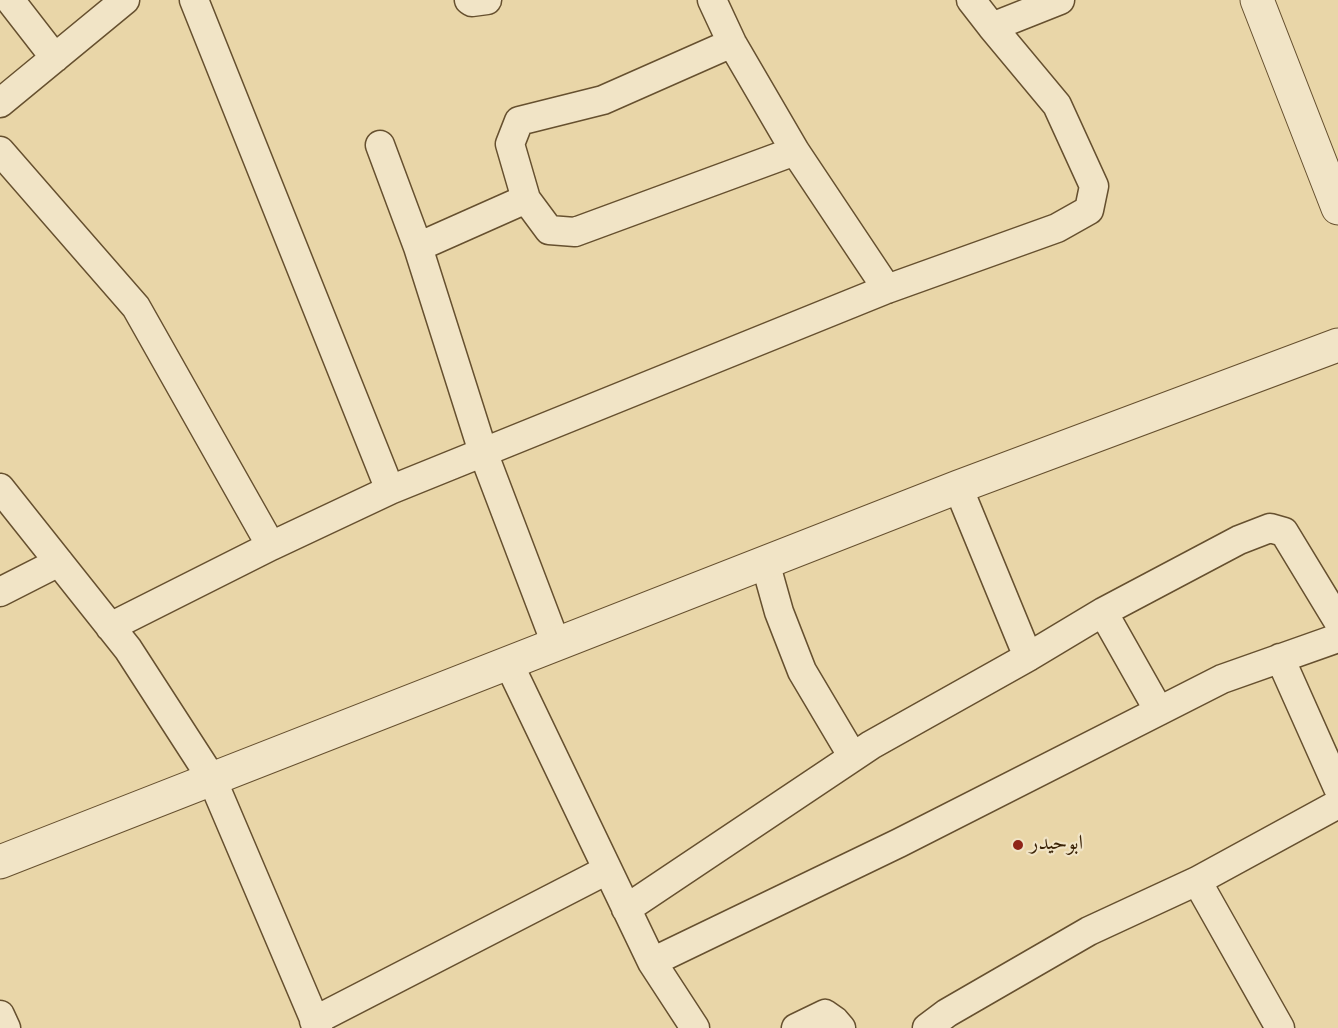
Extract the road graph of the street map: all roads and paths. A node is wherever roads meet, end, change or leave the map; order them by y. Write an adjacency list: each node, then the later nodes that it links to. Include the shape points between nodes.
1 (10, 0): 12 (street)
2 (125, 0): 12 (street)
3 (194, 0): 25 (street)
4 (469, 0): 5 (street)
5 (487, 0)
6 (712, 0): 11 (street)
7 (971, 0): 10 (street)
8 (1060, 0): 10 (street)
9 (1257, 0): 18 (street)
10 (992, 27): 20 (street, via 1057,105 1094,186 1089,210 1057,228)
11 (732, 43): 16 (street); 17 (street, via 603,100 519,121 510,144)
12 (55, 58): 13 (street)
13 (0, 103)
14 (380, 145): 19 (street)
15 (0, 151): 26 (street, via 136,307)
16 (795, 151): 17 (street, via 575,232 549,230); 20 (street)
17 (526, 198): 19 (street)
18 (1338, 208)
19 (418, 247): 22 (street)
20 (887, 289): 22 (street)
21 (1338, 345): 23 (street)
22 (483, 452): 25 (street); 34 (street)
23 (958, 487): 28 (street); 35 (street)
24 (0, 488): 27 (street)
25 (390, 490): 26 (street)
26 (271, 546): 32 (street)
27 (59, 562): 29 (street); 32 (street)
28 (765, 562): 34 (street); 39 (street, via 778,612 802,670)
29 (0, 592)
30 (1103, 612): 31 (street, via 1239,540 1270,528 1284,532); 35 (street); 38 (street)
31 (1338, 621)
32 (110, 627): 40 (street)
33 (1338, 638): 36 (street)
34 (556, 644): 37 (street)
35 (1028, 657): 39 (street)
36 (1280, 658): 38 (street, via 1222,679); 41 (street)
37 (508, 663): 40 (street); 44 (street)
38 (1159, 711): 47 (street)
39 (853, 757): 46 (street)
40 (212, 779): 43 (street); 49 (street)
41 (1338, 788)
42 (1338, 804): 45 (street)
43 (0, 862)
44 (607, 870): 46 (street); 49 (street)
45 (1197, 881): 54 (street, via 1089,931); 55 (street)
46 (626, 909): 47 (street)
47 (652, 962): 51 (street)
48 (0, 1014): 50 (street)
49 (316, 1025)
50 (6, 1028)
51 (695, 1028)
52 (796, 1028): 53 (street, via 825,1014)
53 (841, 1028)
54 (927, 1028)
55 (1280, 1028)

